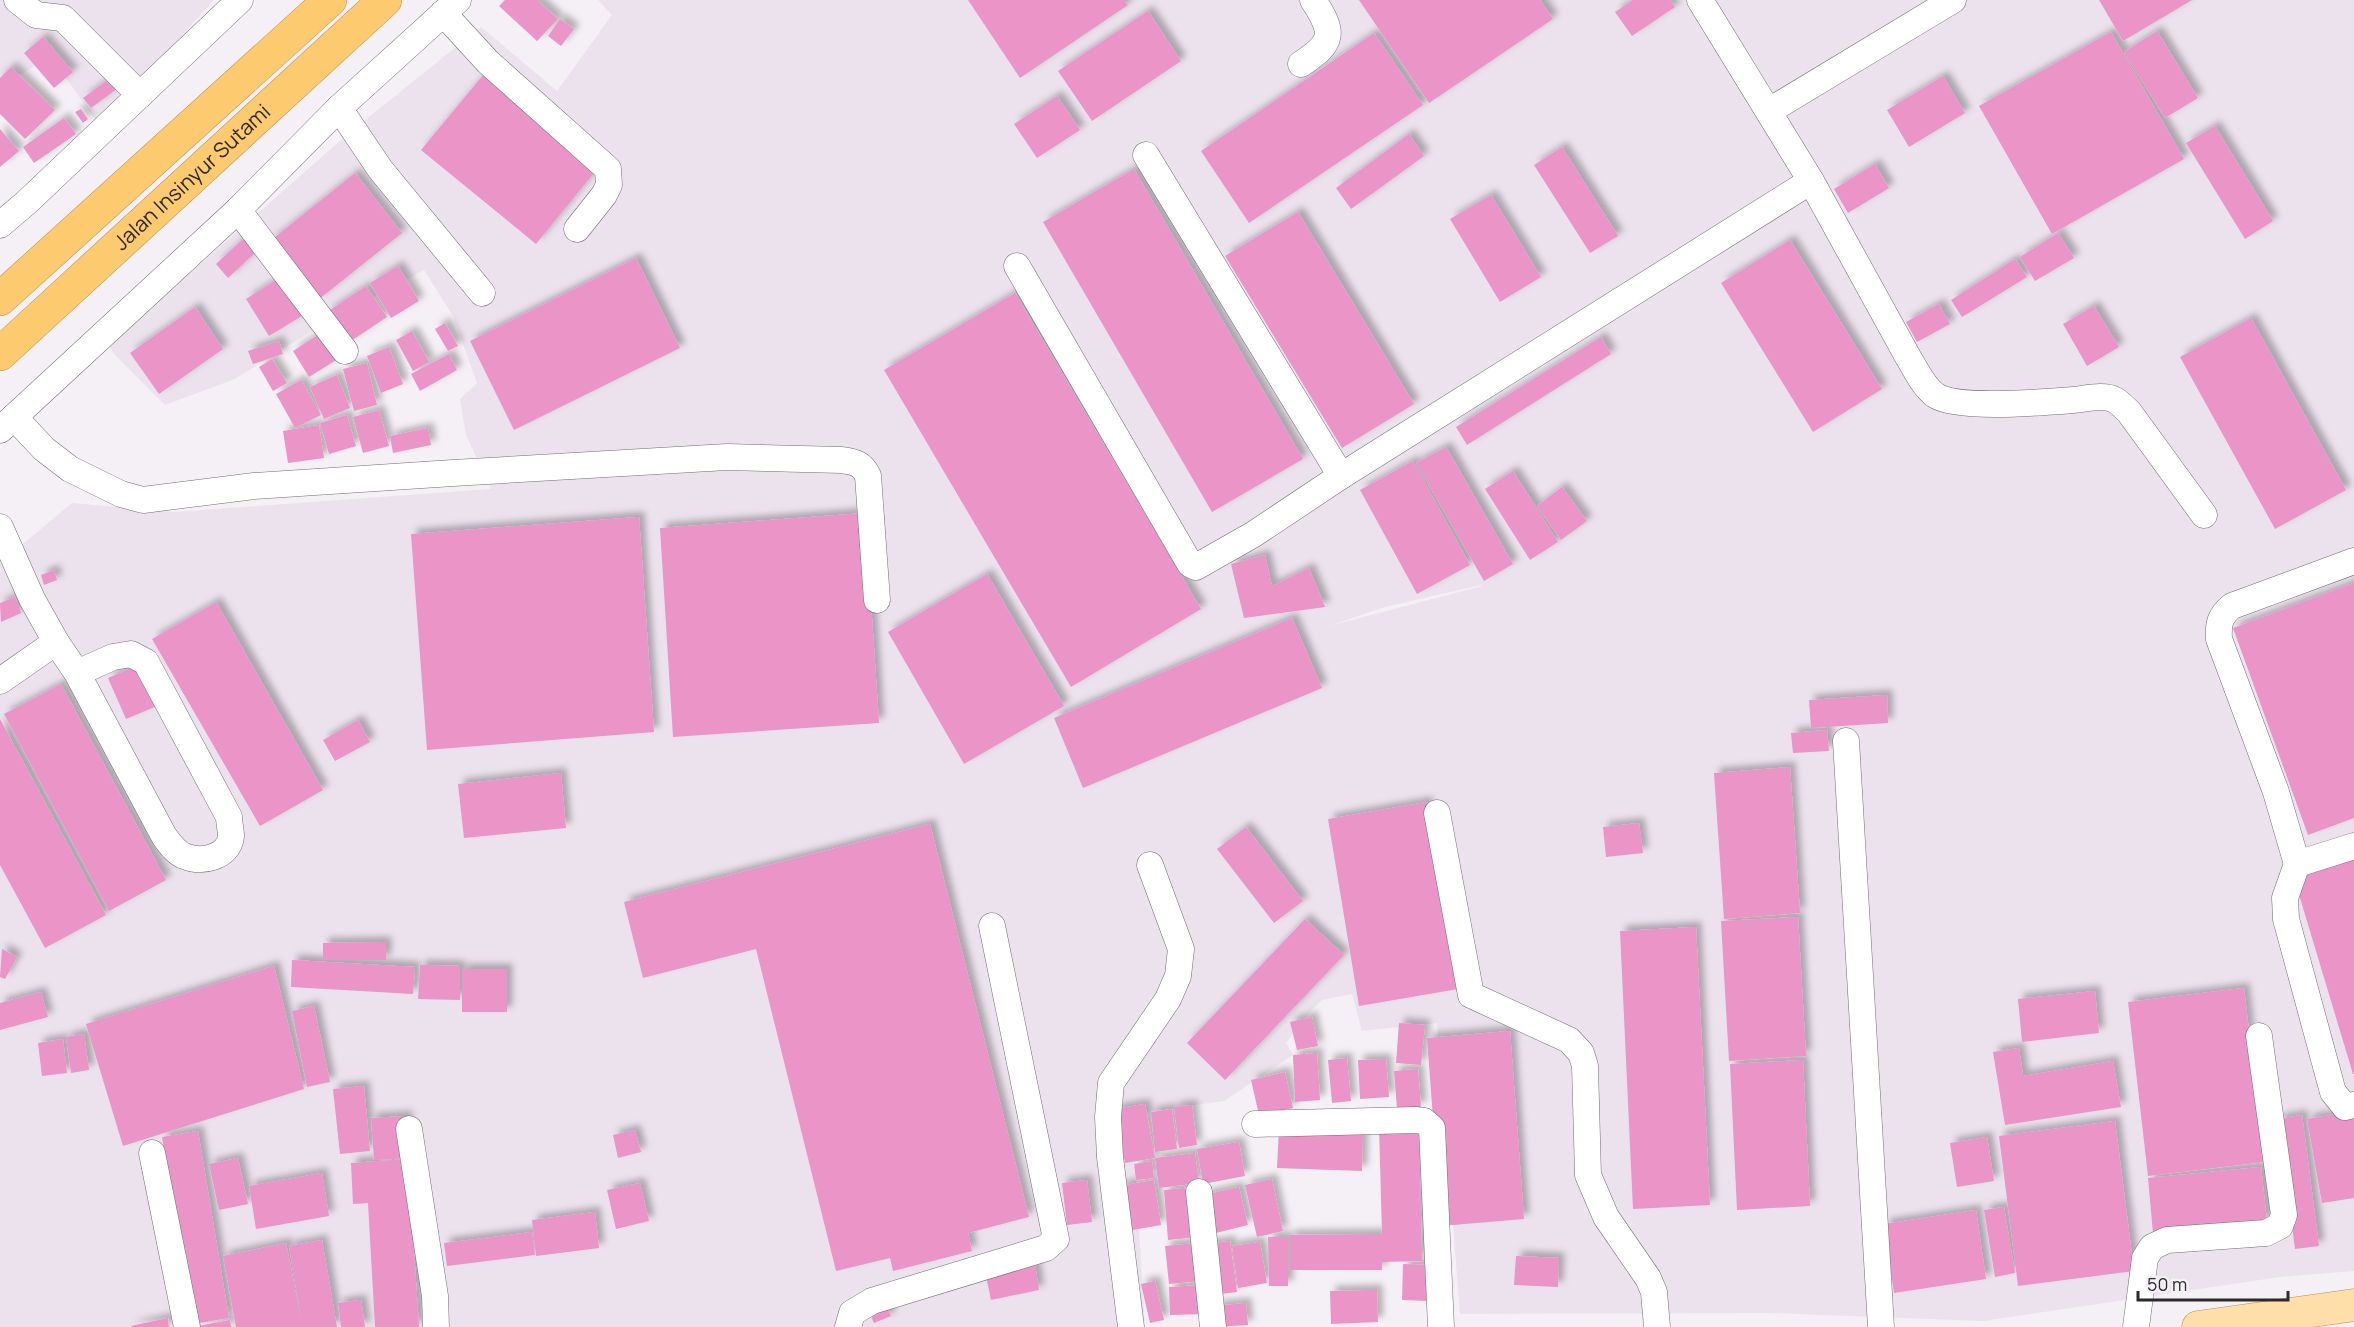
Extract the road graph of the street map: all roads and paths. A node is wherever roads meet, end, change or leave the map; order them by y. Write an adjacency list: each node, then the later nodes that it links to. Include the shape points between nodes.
1 (17, 0): 10 (street, via 36,15 63,18)
2 (240, 0): 10 (street)
3 (330, 0): 20 (highway, Jalan Insinyur Sutami)
4 (385, 0): 22 (highway, Jalan Insinyur Sutami)
5 (1313, 0): 9 (street, via 1327,22 1328,39 1320,52)
6 (1700, 0): 12 (street)
7 (1953, 0): 12 (street)
8 (451, 7): 11 (street); 17 (street, via 489,62 608,169 609,185 604,195)
9 (1301, 64)
10 (140, 95): 16 (street)
11 (339, 108): 15 (street); 19 (street, via 380,169)
12 (1768, 111): 14 (street)
13 (1146, 155): 24 (street)
14 (1811, 181): 24 (street); 25 (street, via 1908,357 1935,394 1959,402 2022,404 2114,399 2129,412)
15 (238, 210): 21 (street); 23 (street)
16 (0, 225)
17 (577, 229)
18 (1017, 266): 24 (street, via 1190,564 1203,565)
19 (482, 293)
20 (0, 299)
21 (345, 351)
22 (0, 354)
23 (7, 424): 28 (street, via 81,475 142,500 254,486 727,457 858,463 868,476)
24 (1341, 476)
25 (2204, 515)
26 (2, 530): 29 (street)
27 (2354, 561): 36 (street, via 2232,606 2219,620 2219,639 2276,792)
28 (877, 600)
29 (56, 642): 30 (street); 31 (street)
30 (77, 673): 30 (street, via 175,850 186,857 204,860 224,852 231,838 229,817 146,662 131,654 113,657)
31 (0, 681)
32 (1846, 741): 52 (street)
33 (1437, 813): 51 (street, via 1471,995 1569,1040 1581,1053 1585,1066 1588,1175 1606,1217 1648,1278 1654,1292)
34 (2354, 846): 36 (street)
35 (1150, 864): 48 (street, via 1181,949 1178,976 1168,999 1111,1083 1110,1157)
36 (2297, 864): 39 (street, via 2285,898 2286,919 2333,1092 2345,1107)
37 (992, 926): 47 (street, via 1056,1239 1046,1248 872,1301 852,1313)
38 (2259, 1036): 53 (street, via 2284,1215 2280,1226 2266,1233 2167,1240 2152,1247 2145,1258)
39 (2354, 1105)
40 (1255, 1125): 50 (street, via 1415,1120 1429,1124)
41 (409, 1129): 46 (street, via 435,1296)
42 (152, 1154): 45 (street)
43 (1199, 1191): 49 (street)
44 (2354, 1305): 54 (main road)
45 (187, 1327)
46 (436, 1327)
47 (848, 1327)
48 (1131, 1327)
49 (1213, 1327)
50 (1442, 1327)
51 (1657, 1327)
52 (1881, 1327)
53 (2136, 1327)
54 (2198, 1327)

